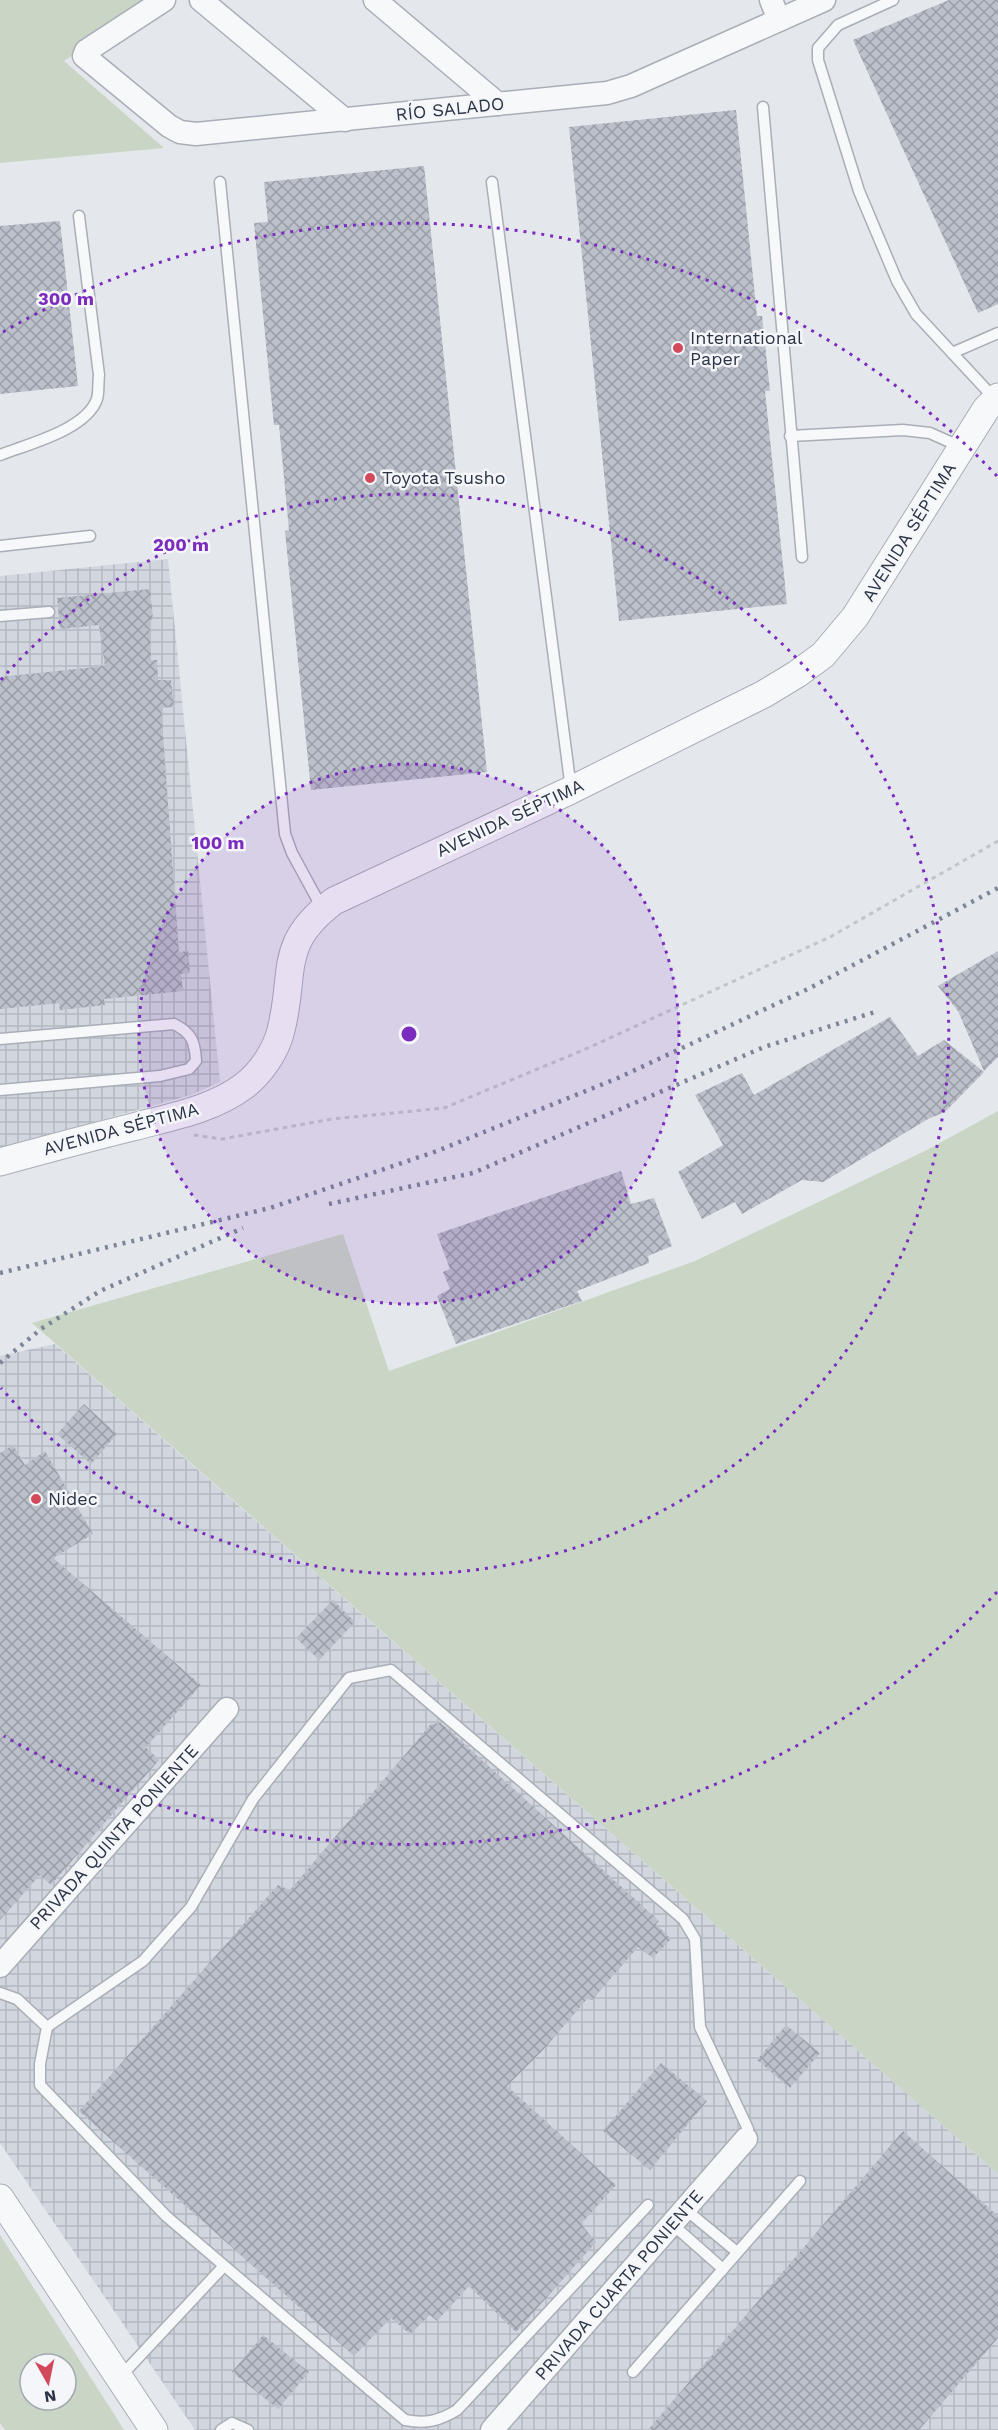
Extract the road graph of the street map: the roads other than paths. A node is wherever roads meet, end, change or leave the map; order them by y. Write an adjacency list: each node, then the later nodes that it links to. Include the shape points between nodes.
1 (164, 0): 9 (street, RÍO SALADO, via 84,56 169,126 187,134)
2 (201, 0): 9 (street)
3 (375, 0): 7 (street)
4 (824, 0): 6 (street, RÍO SALADO)
5 (893, 0): 14 (lane, via 838,25 818,48 818,60 859,191 897,282 916,314)
6 (775, 10): 7 (street, RÍO SALADO, via 631,86 576,98)
7 (498, 104): 9 (street, RÍO SALADO)
8 (763, 107): 16 (lane)
9 (345, 120)
10 (220, 182): 25 (lane, via 285,834)
11 (492, 182): 24 (lane)
12 (79, 216): 18 (lane, via 99,375 97,399 73,425)
13 (998, 333): 14 (lane)
14 (952, 353): 15 (lane)
15 (997, 398): 17 (street, AVENIDA SÉPTIMA)
16 (790, 436): 17 (lane, via 903,430 930,433); 21 (lane)
17 (962, 447): 24 (street, AVENIDA SÉPTIMA, via 855,617 823,655 764,694)
18 (0, 455)
19 (90, 536): 20 (lane)
20 (0, 546)
21 (802, 557)
22 (49, 612): 23 (lane)
23 (0, 616)
24 (571, 790): 25 (street, AVENIDA SÉPTIMA, via 355,890)
25 (323, 910): 28 (street, AVENIDA SÉPTIMA, via 296,941 280,1034 267,1062 244,1086 198,1110)
26 (0, 1040): 27 (lane, via 174,1024 192,1037 196,1061 189,1069 160,1076)
27 (0, 1090)
28 (0, 1162)
29 (227, 1709): 30 (street, PRIVADA QUINTA PONIENTE)
30 (0, 1966)
31 (0, 1993): 32 (lane, via 17,1999)
32 (47, 2027): 33 (lane, via 143,1961 191,1907 253,1799 349,1678 391,1670 683,1919 695,1939 699,2027 748,2128); 39 (lane, via 40,2085 166,2216)
33 (746, 2139): 37 (street, PRIVADA CUARTA PONIENTE)
34 (800, 2181): 38 (lane)
35 (0, 2198): 42 (street)
36 (648, 2205): 39 (lane, via 457,2410 441,2420 421,2423 405,2420)
37 (678, 2217): 38 (lane); 40 (lane); 46 (street, PRIVADA CUARTA PONIENTE)
38 (737, 2252): 40 (lane)
39 (223, 2267): 42 (lane)
40 (723, 2269): 41 (lane)
41 (633, 2372)
42 (118, 2379): 43 (street)
43 (153, 2430)
44 (221, 2430): 45 (lane, via 232,2423)
45 (248, 2430)
46 (492, 2430)

